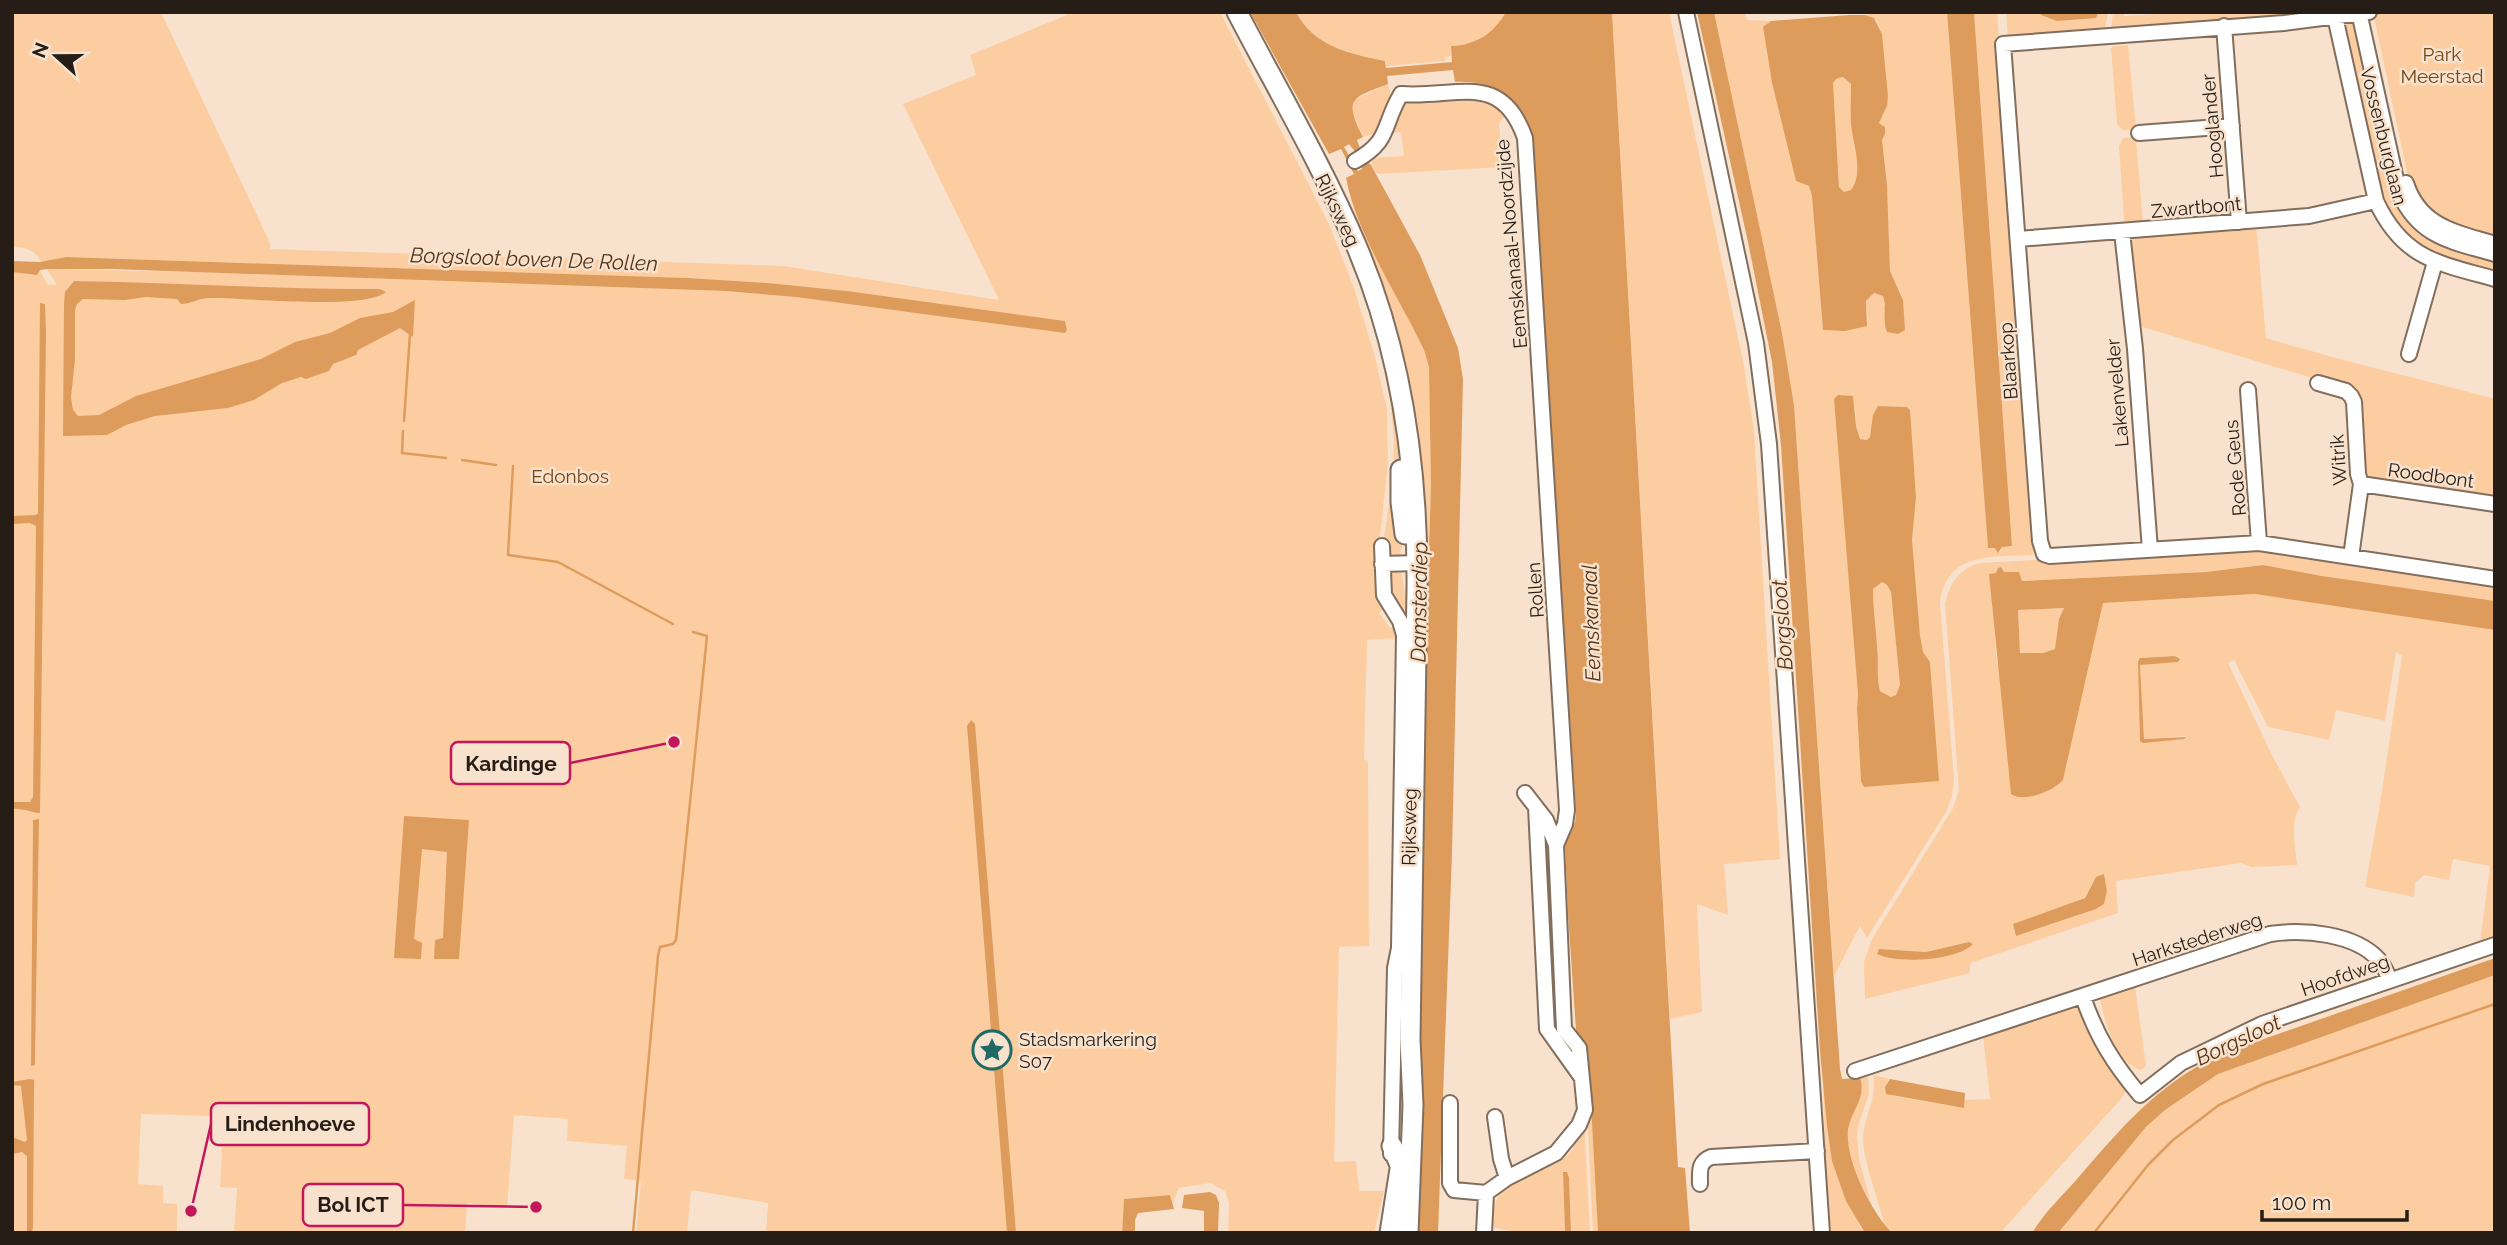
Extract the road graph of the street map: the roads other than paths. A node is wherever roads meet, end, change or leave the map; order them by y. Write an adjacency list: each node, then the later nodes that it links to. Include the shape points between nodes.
1 (1237, 12): 27 (main road, Rijksweg, via 1356,244 1380,310 1401,396 1401,502)
2 (1686, 12): 44 (street, via 1756,343 1767,432)
3 (2364, 13): 4 (street); 13 (street, Vossenburglaan, via 2409,192 2438,225); 14 (street, Vossenburglaan, via 2399,193 2408,211 2423,228 2441,238)
4 (2334, 15): 5 (street, Blaarkop); 9 (street, Vossenburglaan)
5 (2224, 26): 6 (street, Hooglander); 12 (street, Blaarkop, via 2003,44)
6 (2232, 126): 7 (street); 10 (street, Hooglander)
7 (2139, 133)
8 (1355, 161): 18 (street, Eemskanaal-Noordzijde, via 1381,142 1401,94 1469,90 1488,94 1509,108 1525,138)
9 (2376, 201): 10 (street, Zwartbont, via 2309,216); 15 (street, Vossenburglaan, via 2396,235)
10 (2239, 222): 11 (street, Zwartbont)
11 (2122, 232): 12 (street, Zwartbont); 25 (street, Lakenvelder)
12 (2018, 239): 25 (street, Blaarkop, via 2044,554)
13 (2495, 244)
14 (2495, 254)
15 (2435, 262): 16 (street, Vossenburglaan); 17 (street)
16 (2495, 279)
17 (2409, 354)
18 (1540, 368): 32 (street, Rollen)
19 (2318, 383): 21 (street, Witrik, via 2346,391 2354,402)
20 (2248, 390): 23 (street, Rode Geus)
21 (2361, 484): 22 (street, Roodbont); 26 (street, Witrik)
22 (2495, 504)
23 (2259, 543): 25 (street, Blaarkop); 26 (street, Blaarkop)
24 (1382, 546): 28 (street, Rijksweg)
25 (2150, 550)
26 (2351, 557): 29 (street, Blaarkop)
27 (1412, 563): 28 (street); 42 (main road, Rijksweg, via 1410,1039)
28 (1382, 564): 42 (street, Rijksweg, via 1384,595 1404,635 1395,968)
29 (2495, 579)
30 (1525, 793): 31 (street, Rollen)
31 (1536, 807): 33 (street, Rollen); 39 (street, via 1547,1029)
32 (1567, 810): 33 (street, via 1554,822); 34 (street, Rollen)
33 (1546, 820): 34 (street, Rollen)
34 (1556, 845): 39 (street, Rollen, via 1564,1029 1579,1048)
35 (2495, 945): 36 (street, Hoofdweg)
36 (2390, 980): 37 (street, Harkstederweg, via 2381,963 2363,948 2340,939 2290,932 2258,937); 37 (street, Hoofdweg, via 2208,1048 2140,1095 2109,1055)
37 (2083, 997): 38 (street, Harkstederweg)
38 (1855, 1071)
39 (1583, 1079): 46 (street, Rollen, via 1585,1110 1572,1136 1556,1153)
40 (1450, 1103): 49 (street, via 1450,1182 1454,1190)
41 (1495, 1117): 46 (street)
42 (1402, 1123): 43 (street, Rijksweg); 45 (main road, Rijksweg); 51 (main road, Rijksweg)
43 (1392, 1146): 45 (main road); 48 (street, Rijksweg)
44 (1817, 1151): 47 (street, via 1711,1157 1700,1167); 53 (street)
45 (1400, 1165): 50 (main road, Rijksweg)
46 (1507, 1178): 49 (street, Rollen)
47 (1700, 1184)
48 (1388, 1186)
49 (1486, 1194): 52 (street)
50 (1390, 1233)
51 (1408, 1233)
52 (1484, 1233)
53 (1822, 1233)

